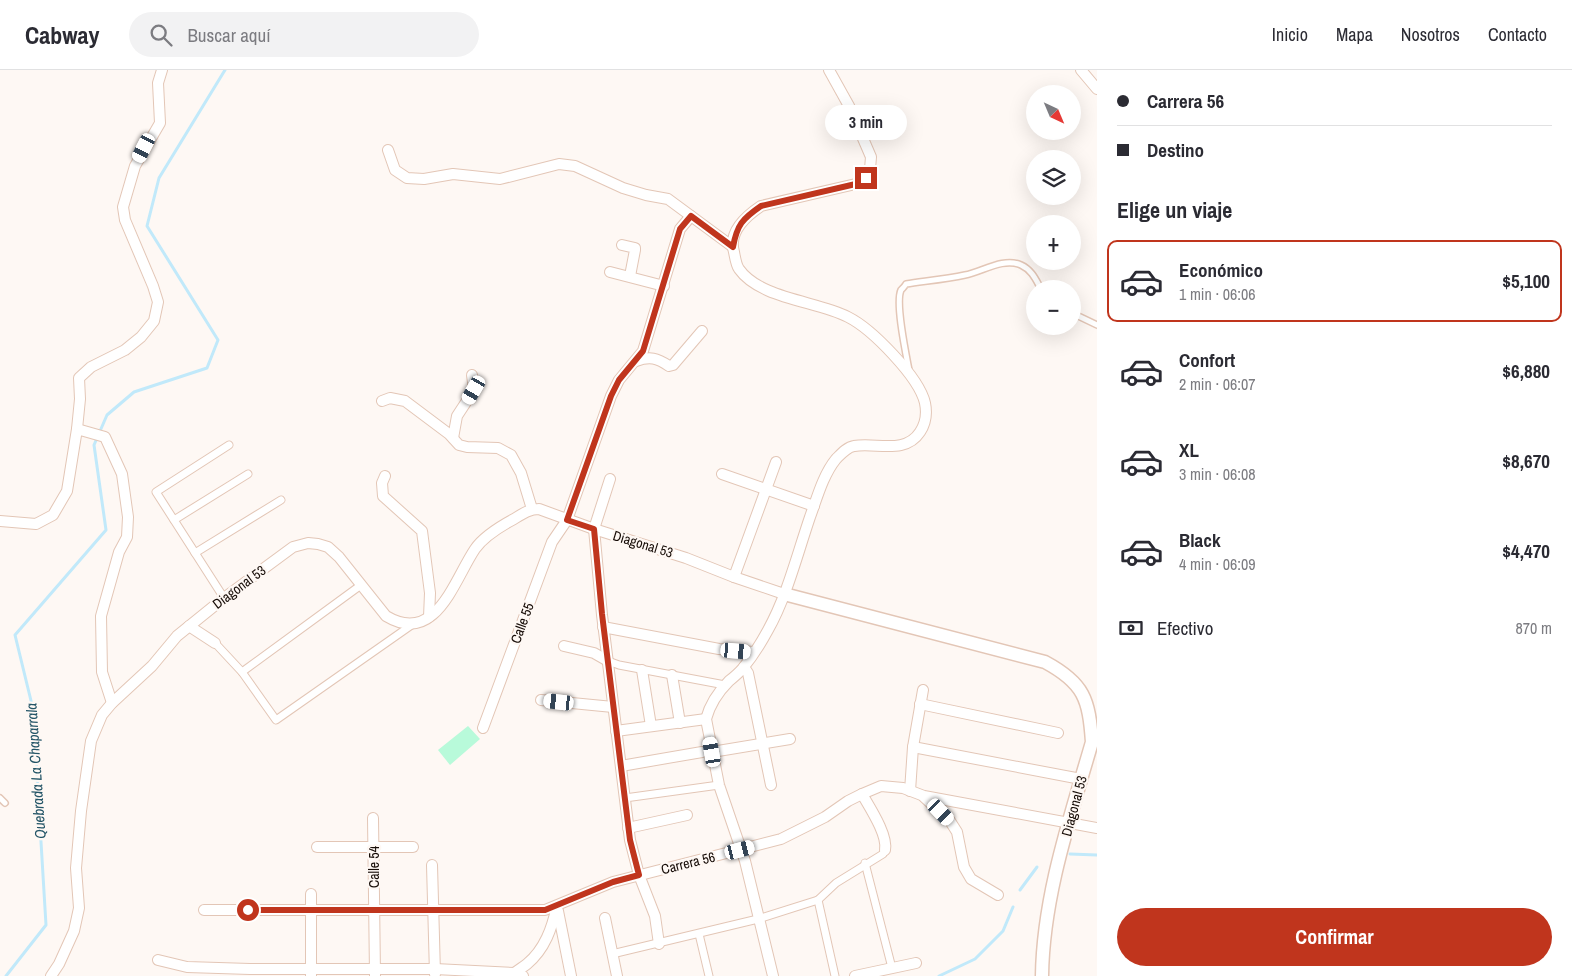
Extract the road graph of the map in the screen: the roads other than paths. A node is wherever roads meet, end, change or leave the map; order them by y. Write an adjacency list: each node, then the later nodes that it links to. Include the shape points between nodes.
1 (162, 70): 20 (street, via 158,83 160,123 135,166 123,207 124,220 154,286 158,302 154,321 125,350 91,367 80,378)
2 (828, 70): 8 (street, via 849,106 871,157 866,178 860,183 761,206 748,215 736,230)
3 (1081, 70): 4 (street)
4 (1097, 89)
5 (388, 150): 6 (street, via 395,170 408,178 453,174 500,179 559,164 575,166 623,188 668,199)
6 (691, 216): 8 (street); 12 (street, Calle 55, via 680,229)
7 (622, 244): 10 (street, via 635,248)
8 (733, 247): 17 (street, via 738,268 754,284 850,318)
9 (610, 272): 10 (street)
10 (630, 276): 12 (street)
11 (1036, 280): 17 (lane, via 1031,272 1012,263 966,275 906,284 900,300)
12 (664, 286): 16 (street, Calle 55, via 643,351)
13 (1081, 317): 14 (lane)
14 (1097, 325)
15 (702, 331): 16 (street, via 673,365 646,357)
16 (636, 361): 33 (street, Calle 55, via 619,380 611,396)
17 (909, 372): 30 (street, via 925,402 924,426 918,436 907,444 852,446 847,449 830,467)
18 (472, 375): 21 (street, via 474,390 457,416)
19 (382, 401): 21 (street, via 390,398 405,401)
20 (77, 428): 34 (street, via 67,492 53,515 36,524); 56 (street, via 105,437 122,474 128,517 127,537 119,552 101,616 102,672)
21 (453, 438): 31 (street, via 459,445 498,448 510,455 522,473)
22 (229, 445): 32 (street, via 156,492)
23 (776, 462): 28 (street)
24 (248, 474): 32 (street)
25 (722, 474): 28 (street)
26 (385, 476): 41 (street, via 383,496 422,531 424,537)
27 (610, 479): 35 (street)
28 (766, 488): 30 (street); 37 (street)
29 (281, 500): 36 (street)
30 (814, 506): 39 (street)
31 (532, 509): 33 (street, Diagonal 53); 41 (street, via 481,541 437,612)
32 (174, 520): 36 (street)
33 (567, 520): 35 (street, Diagonal 53); 62 (street, Calle 55, via 552,542)
34 (1, 522)
35 (594, 529): 37 (street, Diagonal 53); 44 (street)
36 (195, 553): 40 (street)
37 (734, 577): 39 (street, Diagonal 53)
38 (361, 585): 40 (street, Diagonal 53, via 328,547 308,543 293,548); 42 (street, Diagonal 53, via 386,616 395,622); 51 (street)
39 (784, 594): 47 (street, via 768,630); 70 (street, Diagonal 53, via 1045,662 1063,671 1079,688 1090,713 1092,742)
40 (224, 598): 43 (street, Diagonal 53)
41 (429, 617): 42 (street)
42 (413, 624): 51 (street, via 276,720)
43 (189, 626): 45 (street); 56 (street, Diagonal 53)
44 (603, 627): 47 (street, via 719,649); 48 (street)
45 (215, 643): 51 (street)
46 (564, 646): 48 (street, via 594,653)
47 (753, 652): 49 (street)
48 (608, 661): 50 (street); 58 (street)
49 (744, 667): 53 (street); 66 (street, via 748,673)
50 (642, 670): 52 (street); 61 (street)
51 (242, 672)
52 (672, 675): 53 (street); 60 (street)
53 (725, 685): 59 (street, via 712,702)
54 (922, 690): 57 (street)
55 (541, 700): 58 (street)
56 (112, 703): 113 (street, Diagonal 53, via 102,715 91,741 76,868 79,908 74,931 60,964)
57 (920, 704): 64 (street); 67 (street)
58 (613, 707): 63 (street)
59 (706, 719): 60 (street); 68 (street)
60 (680, 723): 61 (street)
61 (651, 726): 63 (street)
62 (483, 728)
63 (616, 731): 69 (street)
64 (1058, 733)
65 (790, 739): 66 (street)
66 (762, 744): 68 (street); 72 (street)
67 (914, 747): 70 (street); 73 (street)
68 (707, 752): 69 (street); 71 (street)
69 (621, 766): 77 (street)
70 (1081, 779): 81 (street, Diagonal 53)
71 (719, 785): 77 (street); 87 (street)
72 (771, 785)
73 (910, 791): 74 (street, Carrera 56, via 881,786); 75 (street, Carrera 56)
74 (862, 794): 87 (street, Carrera 56, via 804,829); 88 (street, via 880,827)
75 (924, 796): 81 (street, Carrera 56); 93 (street, via 957,832 964,867 971,879)
76 (0, 798): 78 (lane)
77 (625, 798): 82 (street)
78 (5, 804)
79 (687, 815): 82 (street)
80 (373, 818): 86 (street, Calle 54)
81 (1070, 822): 83 (street, Carrera 56); 120 (street, Diagonal 53, via 1047,908)
82 (628, 828): 91 (street)
83 (1097, 828)
84 (317, 847): 86 (street)
85 (413, 847): 86 (street)
86 (374, 848): 98 (street, Calle 54)
87 (740, 850): 91 (street, Carrera 56); 101 (street)
88 (885, 850): 89 (street)
89 (865, 863): 94 (street); 107 (street)
90 (432, 865): 99 (street)
91 (639, 875): 95 (street, Carrera 56, via 613,882); 103 (street, via 655,916)
92 (311, 894): 97 (street)
93 (998, 895)
94 (818, 900): 101 (street); 118 (street)
95 (557, 906): 99 (street, Carrera 56, via 530,911); 112 (street, via 554,922 543,944); 114 (street)
96 (204, 910): 97 (street, Carrera 56)
97 (311, 911): 98 (street, Carrera 56); 110 (street)
98 (373, 911): 99 (street, Carrera 56); 111 (street, Calle 54)
99 (434, 911): 108 (street)
100 (605, 918): 104 (street)
101 (758, 918): 102 (street); 117 (street)
102 (699, 934): 103 (street); 116 (street)
103 (659, 944): 104 (street)
104 (612, 954): 115 (street)
105 (158, 960): 109 (street, via 187,967)
106 (916, 963): 107 (street)
107 (892, 968): 119 (street)
108 (435, 972): 111 (street); 112 (street)
109 (250, 973): 110 (street)
110 (311, 973): 111 (street)
111 (375, 973)
112 (516, 975)
113 (51, 976)
114 (571, 976)
115 (617, 976)
116 (709, 976)
117 (773, 976)
118 (835, 976)
119 (855, 976)
120 (1042, 976)

